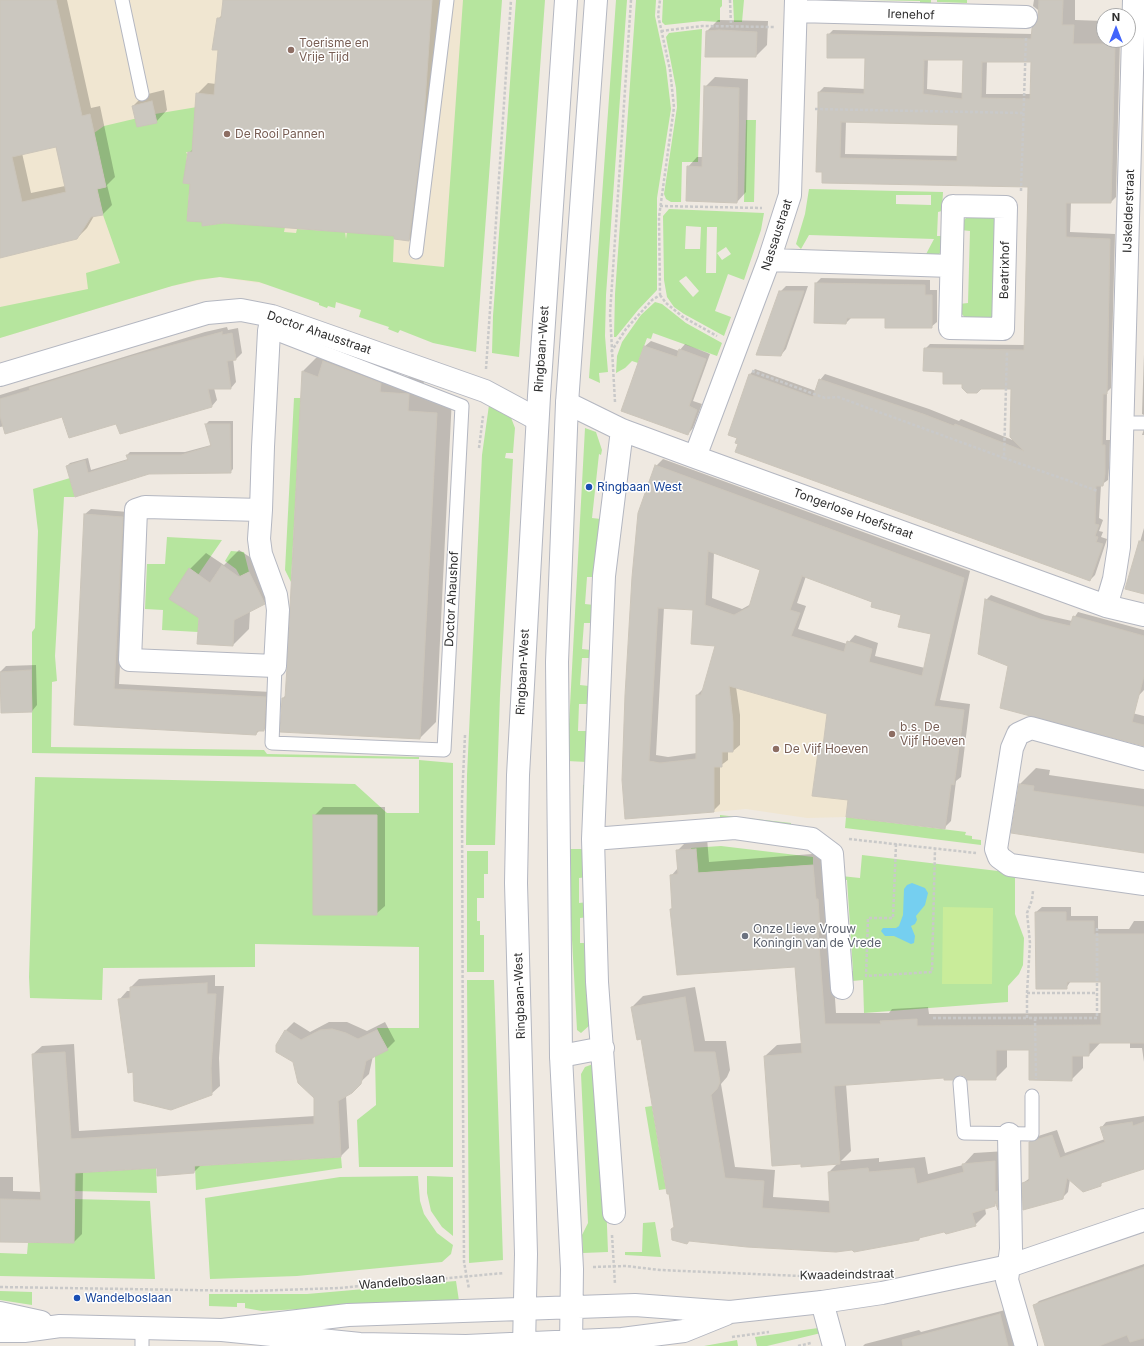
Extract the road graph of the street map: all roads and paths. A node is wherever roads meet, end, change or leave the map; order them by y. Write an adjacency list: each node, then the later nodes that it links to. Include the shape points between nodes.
1 (122, 0): 14 (lane)
2 (447, 0): 21 (lane)
3 (511, 0): 30 (path)
4 (566, 0): 32 (street, Ringbaan-West)
5 (596, 0): 31 (street)
6 (631, 0): 27 (path, via 611,295)
7 (660, 0): 13 (path, via 658,15)
8 (730, 0): 12 (path)
9 (1134, 0): 17 (street, IJskelderstraat)
10 (796, 13): 11 (street, Irenehof); 12 (path); 15 (street, Nassaustraat)
11 (1026, 17): 16 (path)
12 (731, 26): 13 (path, via 702,26)
13 (661, 31): 18 (path, via 674,107)
14 (142, 94)
15 (793, 108): 16 (path); 20 (street, Nassaustraat, via 790,195)
16 (1024, 113): 19 (path, via 1023,189)
17 (1138, 143): 33 (street, IJskelderstraat)
18 (660, 206): 20 (path); 24 (path)
19 (1006, 207): 23 (street, via 953,206); 26 (street, Beatrixhof)
20 (786, 208): 22 (street, Nassaustraat)
21 (416, 252)
22 (769, 260): 23 (street); 28 (street, Nassaustraat)
23 (951, 266): 26 (street, via 950,328)
24 (660, 295): 27 (path, via 626,328); 28 (path, via 683,317)
25 (271, 323): 29 (street, Doctor Ahausstraat, via 241,310 207,313); 30 (street, Doctor Ahausstraat); 39 (street, Doctor Ahaushof); 42 (lane, Doctor Ahaushof, via 462,406 444,750 272,743)
26 (1003, 329): 37 (path, via 1008,343)
27 (611, 354): 34 (path, via 615,408)
28 (734, 354): 36 (street, Nassaustraat); 37 (path, via 825,398 838,397)
29 (0, 375)
30 (485, 391): 32 (street, Doctor Ahausstraat); 35 (path)
31 (567, 403): 34 (street, Tongerlose Hoefstraat); 60 (street, via 557,662)
32 (537, 420): 71 (street, Ringbaan-West, via 518,775 516,883 525,1246)
33 (1134, 423): 38 (street, IJskelderstraat)
34 (622, 430): 36 (street, Tongerlose Hoefstraat); 45 (street, via 604,576)
35 (479, 451)
36 (695, 457): 40 (street, Tongerlose Hoefstraat)
37 (1004, 458): 38 (path, via 1104,493)
38 (1121, 494): 40 (street, IJskelderstraat, via 1119,547 1114,580)
39 (261, 510): 42 (street, Doctor Ahaushof, via 261,554 276,595 278,610); 42 (street, via 145,507 136,510 130,660)
40 (1106, 606): 41 (street, Tongerlose Hoefstraat)
41 (1144, 615)
42 (275, 666)
43 (465, 727): 68 (path, Wandelboslaan, via 462,799 463,1098 464,1262 468,1278 339,1288 252,1290)
44 (1144, 759): 49 (street, via 1031,728 1018,734 1012,748)
45 (593, 839): 47 (street, via 735,828 812,839); 59 (street, via 597,982)
46 (896, 844): 47 (path, via 837,838); 48 (path); 48 (path, via 893,918 868,918 866,976 932,972)
47 (824, 848): 53 (street, via 832,854)
48 (935, 849): 49 (path, via 975,853)
49 (996, 849): 50 (street, via 999,857 1010,865)
50 (1034, 868): 51 (street); 54 (path, via 1032,900 1027,913 1030,943)
51 (1144, 884)
52 (1097, 928): 55 (path)
53 (842, 988)
54 (1026, 993): 55 (path); 57 (path)
55 (1097, 993): 58 (path, via 1097,1018)
56 (933, 1018): 57 (path)
57 (1026, 1018): 58 (path)
58 (1035, 1018): 62 (path, via 1036,1092)
59 (603, 1048): 60 (street); 64 (street)
60 (561, 1056): 70 (street, via 570,1213)
61 (960, 1083): 63 (lane, via 964,1133)
62 (1032, 1096): 63 (lane, via 1032,1134)
63 (1009, 1134): 66 (street)
64 (614, 1213): 67 (path, Kwaadeindstraat, via 613,1266)
65 (1144, 1220): 66 (street, Kwaadeindstraat)
66 (1009, 1266): 69 (street, Kwaadeindstraat, via 882,1293); 81 (street, via 1007,1280)
67 (827, 1277)
68 (0, 1287)
69 (822, 1302): 72 (street, Kwaadeindstraat); 80 (street)
70 (571, 1308): 71 (street, Kwaadeindstraat); 72 (street, Kwaadeindstraat, via 635,1305); 78 (street)
71 (524, 1310): 75 (street, via 348,1315); 79 (street, Ringbaan-West)
72 (730, 1312): 78 (street, Kwaadeindstraat, via 684,1331)
73 (0, 1313): 74 (street)
74 (60, 1326): 76 (street); 77 (street)
75 (222, 1330): 77 (street); 79 (street, via 360,1344)
76 (0, 1331)
77 (142, 1337)
78 (571, 1343): 79 (street, Kwaadeindstraat)
79 (524, 1345)
80 (834, 1346)
81 (1026, 1346)

